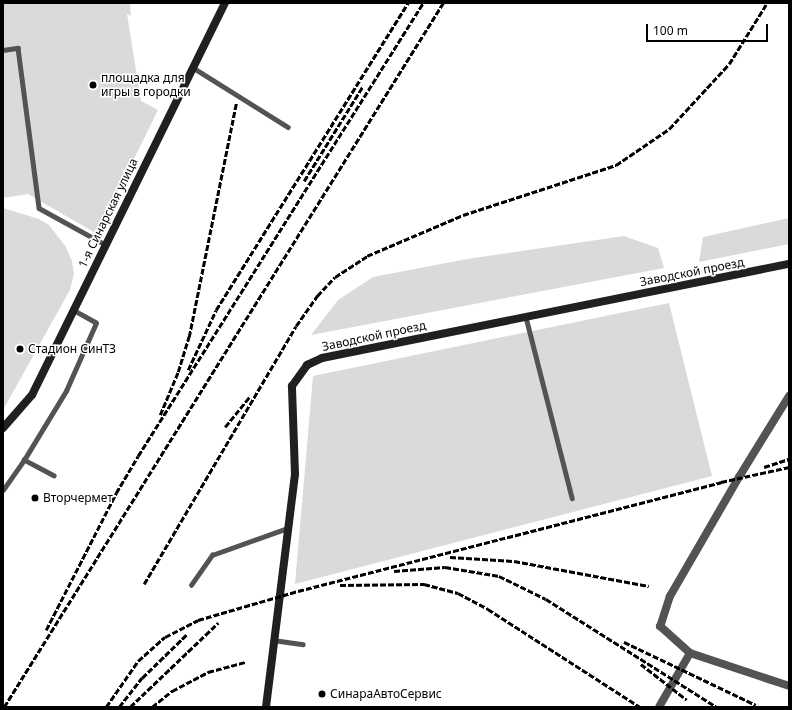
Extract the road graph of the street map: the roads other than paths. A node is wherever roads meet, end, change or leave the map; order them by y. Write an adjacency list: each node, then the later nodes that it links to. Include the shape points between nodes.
1 (225, 3): 3 (street, 1-я Синарская улица)
2 (3, 50): 5 (lane, via 18,48 39,208)
3 (192, 67): 4 (lane); 5 (street, 1-я Синарская улица)
4 (288, 127)
5 (106, 245): 7 (street, 1-я Синарская улица)
6 (789, 264): 8 (street, Заводской проезд)
7 (74, 311): 10 (street, 1-я Синарская улица, via 32,395); 11 (lane, via 96,323 66,391)
8 (526, 317): 14 (lane); 15 (street, Заводской проезд, via 322,358 306,365 292,386 295,474)
9 (789, 396): 19 (street, via 670,596 660,626)
10 (3, 428)
11 (24, 460): 12 (lane); 13 (lane)
12 (54, 476)
13 (3, 490)
14 (572, 498)
15 (288, 528): 16 (lane, via 212,555); 17 (street, Заводской проезд)
16 (191, 585)
17 (272, 640): 18 (lane); 21 (street, Заводской проезд)
18 (303, 644)
19 (690, 653): 20 (street); 22 (street)
20 (789, 686)
21 (266, 707)
22 (659, 707)

